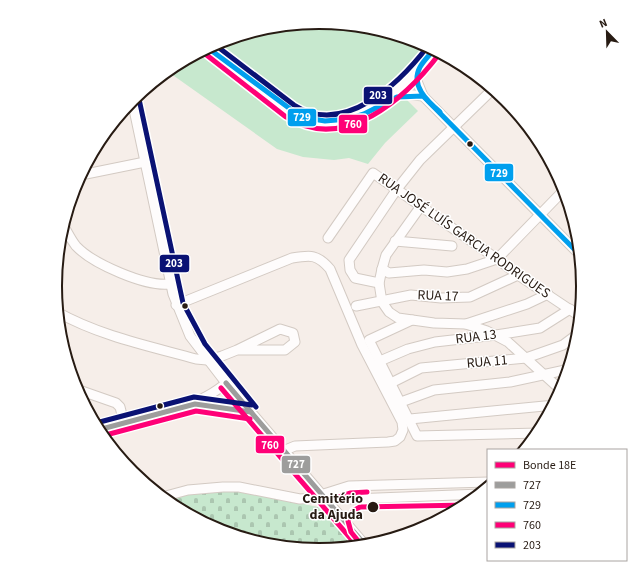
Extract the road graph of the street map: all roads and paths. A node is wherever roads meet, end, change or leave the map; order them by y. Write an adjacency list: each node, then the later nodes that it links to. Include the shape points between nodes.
1 (214, 52): 6 (street, via 301,117 318,121 346,119 364,114)
2 (430, 55): 3 (street)
3 (419, 69): 5 (street, via 417,81); 6 (street)
4 (489, 93): 8 (street)
5 (423, 96): 6 (street, via 405,94); 8 (street)
6 (387, 99)
7 (134, 108): 9 (street)
8 (454, 126): 11 (street, via 420,160); 14 (street)
9 (145, 162): 10 (street); 24 (street)
10 (89, 173)
11 (398, 189): 13 (street, RUA JOSÉ LUÍS GARCIA RODRIGUES); 16 (street, RUA JOSÉ LUÍS GARCIA RODRIGUES, via 373,173); 23 (street, via 349,260 350,270 356,278)
12 (560, 195): 14 (street)
13 (421, 206): 17 (street); 20 (street, RUA JOSÉ LUÍS GARCIA RODRIGUES)
14 (540, 214): 19 (street); 20 (street)
15 (68, 232): 24 (street, via 76,245 94,261 124,274 160,284)
16 (328, 238)
17 (395, 241): 18 (street); 21 (street, via 386,255)
18 (452, 246)
19 (574, 249)
20 (497, 259): 21 (street, via 467,269 447,272 424,270 389,273); 22 (street, RUA JOSÉ LUÍS GARCIA RODRIGUES)
21 (382, 269): 23 (street)
22 (518, 275): 25 (street, RUA JOSÉ LUÍS GARCIA RODRIGUES); 26 (street, RUA 17, via 470,297 411,295)
23 (379, 283): 26 (street)
24 (170, 284): 27 (street)
25 (548, 294): 29 (street, RUA JOSÉ LUÍS GARCIA RODRIGUES); 33 (street, via 527,304)
26 (382, 302): 28 (street, RUA 17); 32 (street, via 388,312 398,318)
27 (176, 305): 38 (street, via 190,336); 54 (street, via 292,258 309,255 321,259 330,269 362,345 396,408 403,430 395,441 295,446)
28 (356, 306)
29 (570, 309): 30 (street, RUA JOSÉ LUÍS GARCIA RODRIGUES); 34 (street, RUA 13, via 540,328)
30 (575, 313)
31 (64, 315): 38 (street, via 82,325 122,339)
32 (412, 320): 33 (street); 39 (street, via 369,340)
33 (466, 324): 34 (street)
34 (496, 335): 37 (street); 39 (street, RUA 13, via 435,342 408,349)
35 (572, 339): 37 (street, RUA 11, via 564,345)
36 (236, 350): 36 (street, via 280,329 293,333 295,342 285,350); 38 (street)
37 (526, 358): 41 (street); 42 (street, RUA 11, via 421,368)
38 (207, 360): 43 (street)
39 (380, 361): 42 (street)
40 (562, 371): 41 (street)
41 (544, 376): 44 (street); 46 (street, via 434,390)
42 (391, 382): 46 (street)
43 (226, 383): 47 (street); 49 (street)
44 (556, 386)
45 (85, 392): 51 (street, via 116,403 120,407)
46 (401, 402): 50 (street)
47 (195, 404): 49 (street); 51 (street)
48 (547, 406): 50 (street)
49 (251, 412): 54 (street)
50 (410, 419): 53 (street, via 417,436)
51 (124, 423): 52 (street)
52 (104, 428)
53 (532, 433)
54 (283, 451): 56 (street)
55 (487, 482): 56 (street, via 348,486)
56 (322, 494): 57 (street, via 352,499); 58 (street, via 300,499 239,487 223,487 188,490); 59 (street)
57 (472, 494)
58 (169, 496)
59 (361, 541)

